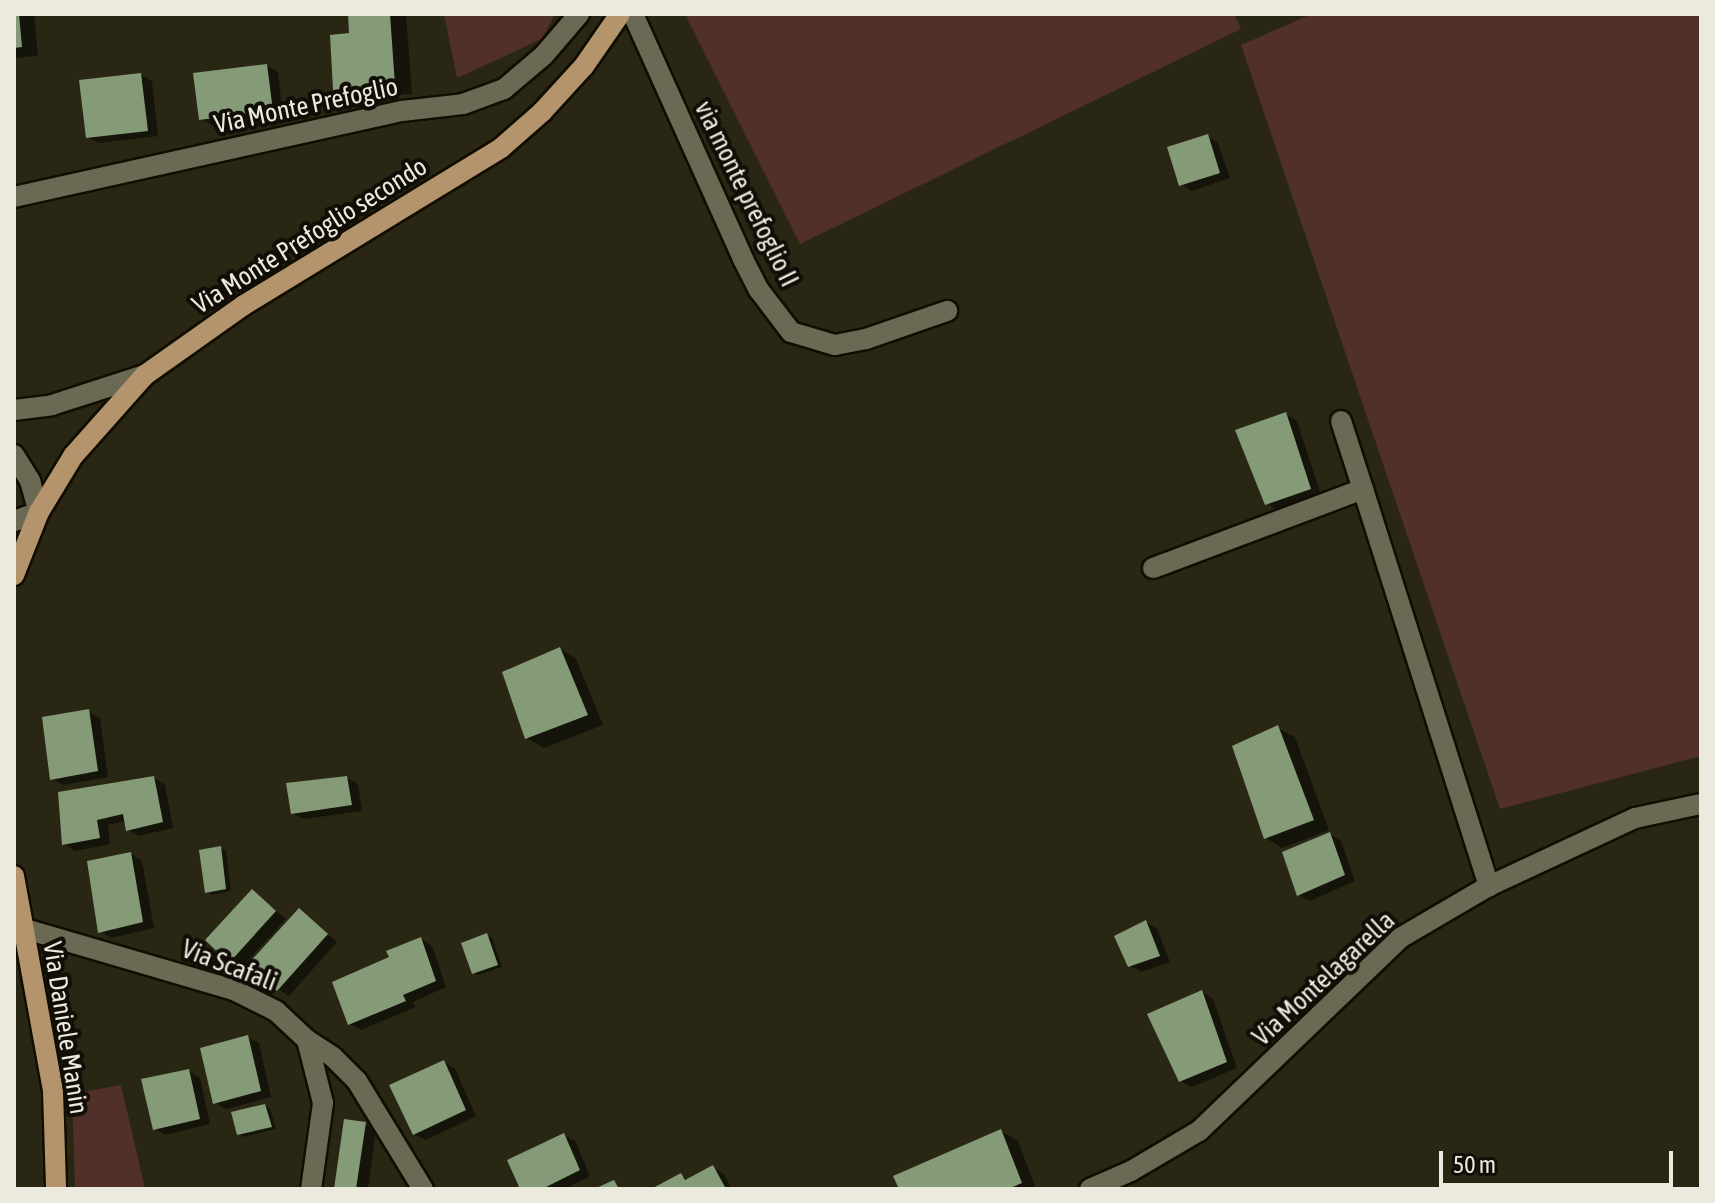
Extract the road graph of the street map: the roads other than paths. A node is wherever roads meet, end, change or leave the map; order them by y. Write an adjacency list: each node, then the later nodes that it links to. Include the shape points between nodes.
1 (579, 14): 4 (street, Via Monte Prefoglio, via 544,55 504,89 463,104 402,111)
2 (620, 14): 6 (main road, Via Monte Prefoglio secondo, via 584,66 501,148 244,305)
3 (633, 14): 5 (street, via monte prefoglio II, via 743,259 791,332 835,345)
4 (14, 197)
5 (947, 311)
6 (145, 375): 7 (street, via 52,405); 11 (main road, Via Monte Prefoglio secondo, via 73,456)
7 (14, 410)
8 (1341, 421): 10 (street)
9 (14, 455): 11 (street, via 30,481)
10 (1363, 489): 13 (street); 17 (street)
11 (39, 512): 12 (street); 14 (main road)
12 (14, 521)
13 (1153, 568)
14 (14, 575)
15 (1701, 804): 17 (street, Via Montelagarella, via 1635,818)
16 (14, 876): 18 (main road, Via Daniele Manin)
17 (1489, 886): 23 (street, Via Montelagarella, via 1400,938 1199,1131)
18 (18, 930): 19 (street, Via Scafali, via 234,990 276,1011); 20 (main road, Via Daniele Manin, via 53,1091)
19 (307, 1040): 21 (street, via 323,1103); 22 (street, via 357,1081)
20 (56, 1189)
21 (311, 1189)
22 (423, 1189)
23 (1090, 1189)

